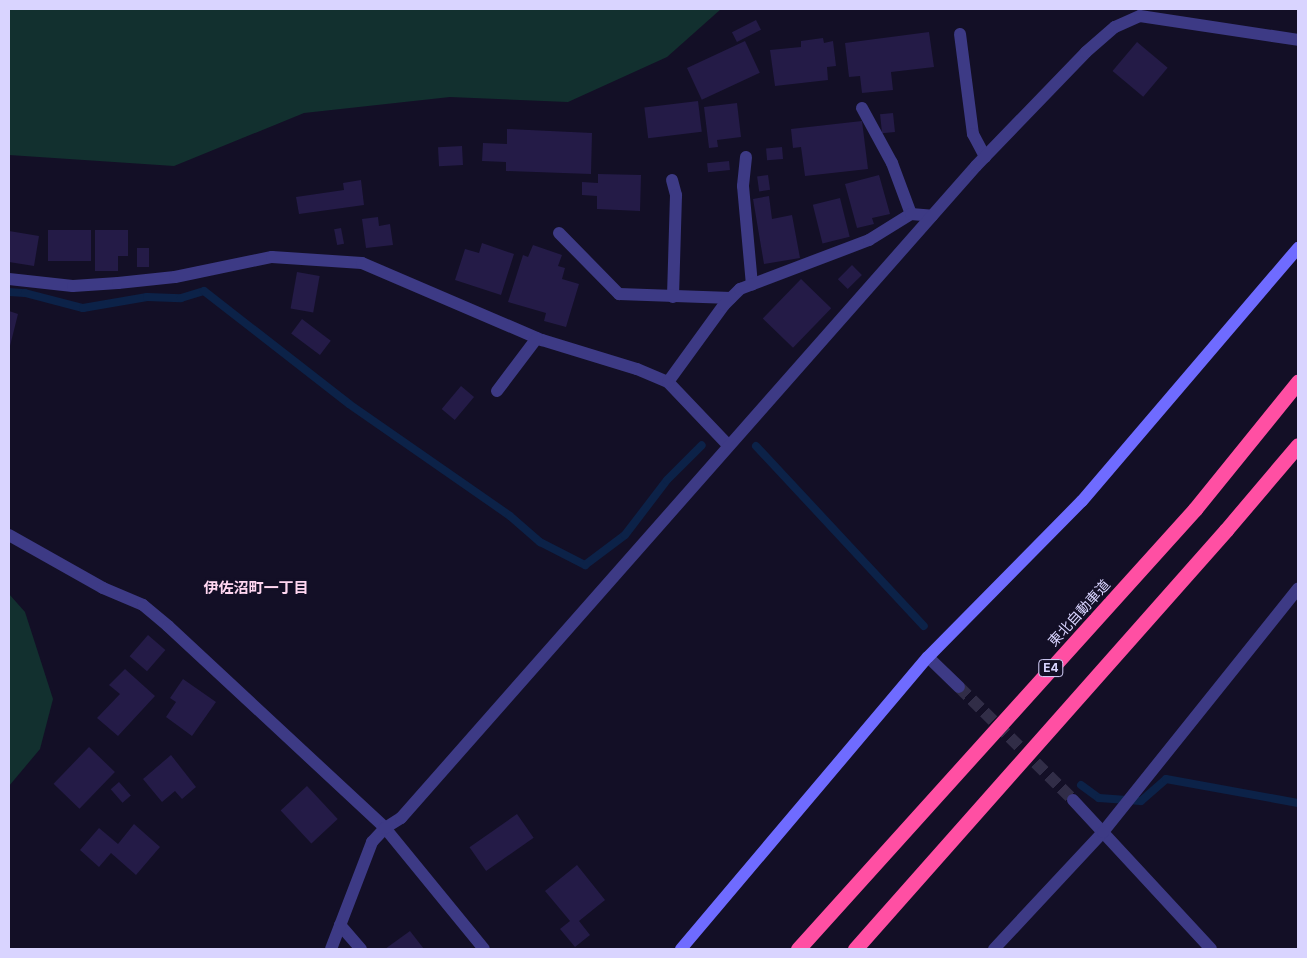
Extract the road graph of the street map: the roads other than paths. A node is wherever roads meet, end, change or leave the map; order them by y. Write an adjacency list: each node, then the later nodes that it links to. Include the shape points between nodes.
1 (1130, 14): 3 (street); 5 (street, via 1086,52)
2 (960, 34): 5 (street, via 973,134)
3 (1298, 40)
4 (862, 108): 8 (street, via 892,163)
5 (985, 156): 9 (street)
6 (746, 157): 13 (street, via 743,186)
7 (672, 180): 14 (street, via 676,195)
8 (910, 214): 9 (street); 13 (street, via 869,240)
9 (932, 216): 20 (street)
10 (559, 233): 14 (street, via 619,294)
11 (1298, 248): 24 (street, via 1082,501)
12 (9, 279): 16 (street, via 73,286 118,283 175,277 239,261 272,257 362,263)
13 (752, 285): 15 (street, via 740,289)
14 (673, 297): 15 (street)
15 (731, 298): 17 (street)
16 (537, 338): 17 (street); 19 (street)
17 (668, 382): 20 (street)
18 (1298, 382): 34 (highway, 東北自動車道 / E4, via 1195,509)
19 (497, 391)
20 (728, 445): 27 (street, via 400,818)
21 (1298, 445): 35 (highway)
22 (9, 535): 27 (street, via 103,588 143,605)
23 (1298, 589): 28 (street)
24 (928, 657): 25 (street); 33 (street)
25 (959, 687)
26 (1073, 800): 28 (street)
27 (385, 828): 29 (street, via 372,842); 32 (street)
28 (1103, 832): 36 (street); 37 (street)
29 (340, 925): 30 (street); 31 (street)
30 (331, 949)
31 (361, 949)
32 (484, 949)
33 (681, 949)
34 (798, 949)
35 (855, 949)
36 (994, 949)
37 (1211, 949)

